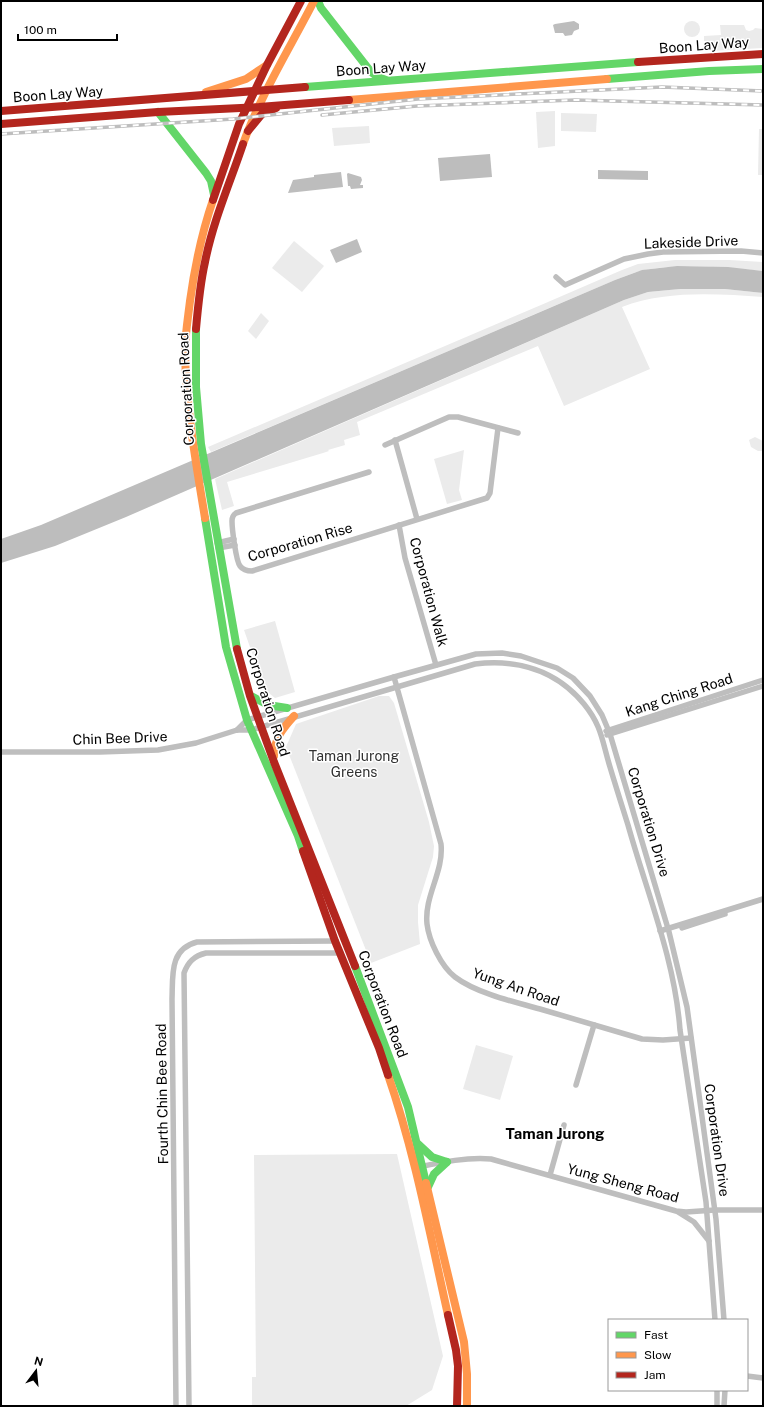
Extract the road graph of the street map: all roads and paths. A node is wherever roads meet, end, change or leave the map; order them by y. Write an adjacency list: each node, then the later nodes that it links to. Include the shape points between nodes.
1 (301, 1): 5 (main road, Corporation Road)
2 (314, 1): 8 (main road, Corporation Road)
3 (318, 1): 7 (main road, via 371,72)
4 (763, 54): 7 (main road, Boon Lay Way)
5 (267, 65): 9 (main road, Corporation Road); 10 (main road, via 245,80)
6 (763, 69): 11 (main road, Boon Lay Way)
7 (387, 81): 8 (main road, Boon Lay Way)
8 (267, 91): 9 (main road, Boon Lay Way); 12 (main road, Corporation Road)
9 (254, 92): 10 (main road, Boon Lay Way); 13 (main road, Corporation Road)
10 (199, 95): 14 (main road, Boon Lay Way)
11 (283, 105): 12 (main road, Boon Lay Way); 17 (main road, via 262,114)
12 (259, 107): 13 (main road, Boon Lay Way); 17 (main road, Corporation Road)
13 (246, 108): 15 (main road, Boon Lay Way); 18 (main road, Corporation Road)
14 (1, 111)
15 (158, 112): 16 (main road, Boon Lay Way); 18 (main road, via 209,177)
16 (1, 124)
17 (248, 131): 25 (main road, Corporation Road, via 216,221 205,261 199,297 196,332)
18 (214, 195): 25 (main road, Corporation Road, via 196,259 186,330 187,386)
19 (763, 253): 20 (street, Lakeside Drive, via 663,252 624,259 564,285)
20 (556, 278)
21 (498, 428): 22 (street); 23 (street, via 449,417); 27 (street, Corporation Walk, via 489,496)
22 (518, 433)
23 (395, 440): 24 (street); 27 (street, Corporation Walk)
24 (385, 445)
25 (198, 452): 31 (main road, Corporation Road, via 208,482); 33 (main road, Corporation Road, via 199,486)
26 (370, 472): 30 (street, Corporation Rise, via 236,512 232,521)
27 (417, 519): 28 (street, Corporation Walk)
28 (399, 525): 29 (street, Corporation Walk); 34 (street, Corporation Walk, via 405,558)
29 (389, 529): 30 (street, Corporation Rise, via 248,571 239,564)
30 (235, 542): 31 (street, Corporation Rise)
31 (218, 546): 32 (main road, Corporation Road)
32 (228, 598): 33 (main road); 40 (main road, Corporation Road, via 236,645)
33 (218, 600): 44 (main road, Corporation Road, via 226,647)
34 (436, 665): 35 (street, Corporation Drive); 48 (street, Corporation Drive, via 476,654 502,653 541,661 573,678 602,715)
35 (394, 677): 37 (street, Yung An Road); 41 (street, Corporation Drive)
36 (763, 680): 39 (street, Kang Ching Road)
37 (397, 686): 42 (street, Corporation Drive); 49 (street, Corporation Drive, via 475,664 520,664 539,670 567,688 583,703); 60 (street, Yung An Road, via 441,844 441,858 427,907 429,935 435,950 454,976 473,988)
38 (763, 686): 39 (street, Kang Ching Road)
39 (730, 693): 48 (street, Kang Ching Road)
40 (250, 696): 41 (main road, via 269,707); 43 (main road, Corporation Road)
41 (287, 708): 43 (street, Corporation Drive)
42 (294, 716): 45 (street, Corporation Drive); 51 (main road, via 277,737)
43 (258, 717): 44 (street, Corporation Drive); 45 (main road, Corporation Road)
44 (247, 720): 46 (street, Chin Bee Drive); 47 (main road, Corporation Road)
45 (262, 726): 47 (street, Corporation Drive); 51 (main road, Corporation Road)
46 (237, 730): 47 (street, Chin Bee Drive); 50 (street, Chin Bee Drive, via 196,743 158,750)
47 (251, 730): 56 (main road, Corporation Road, via 298,836)
48 (609, 732): 49 (street, Kang Ching Road); 54 (street, Corporation Drive)
49 (602, 734): 55 (street, Corporation Drive)
50 (1, 752)
51 (274, 762): 57 (main road, Corporation Road)
52 (763, 899): 54 (street)
53 (763, 903): 54 (street)
54 (668, 930): 55 (street); 61 (street, Corporation Drive, via 687,1007)
55 (660, 933): 62 (street, Corporation Drive, via 675,986)
56 (335, 941): 57 (street, Fourth Chin Bee Road); 58 (main road, Corporation Road); 82 (street, Fourth Chin Bee Road, via 199,942 183,948 175,960 172,999)
57 (345, 941): 59 (main road, Corporation Road)
58 (340, 953): 59 (street, Fourth Chin Bee Road); 67 (main road, Corporation Road, via 379,1048); 83 (street, Fourth Chin Bee Road, via 206,953 192,959 184,973)
59 (350, 953): 65 (main road, Corporation Road, via 408,1106)
60 (594, 1025): 62 (street, Yung An Road, via 642,1039); 63 (street)
61 (691, 1038): 62 (street, Yung An Road); 70 (street, Corporation Drive)
62 (681, 1039): 73 (street, Corporation Drive)
63 (576, 1085)
64 (564, 1125): 68 (street, Yung Sheng Road)
65 (417, 1143): 66 (main road, via 432,1157); 67 (main road, Corporation Road)
66 (447, 1162): 67 (street, Yung Sheng Road); 68 (street, Yung Sheng Road, via 491,1159); 69 (main road, via 434,1174)
67 (419, 1167): 69 (main road, Corporation Road); 84 (main road, Corporation Road, via 456,1350)
68 (550, 1175): 72 (street, Yung Sheng Road)
69 (428, 1187): 79 (main road, Corporation Road, via 464,1342)
70 (715, 1210): 71 (street, Yung Sheng Road); 73 (street, Yung Sheng Road); 76 (street, Corporation Drive)
71 (763, 1210)
72 (676, 1211): 73 (street, Yung Sheng Road); 74 (street, via 694,1222)
73 (707, 1211): 74 (street, Corporation Drive)
74 (709, 1241): 75 (street, Corporation Drive)
75 (715, 1319)
76 (724, 1319)
77 (748, 1376): 78 (street)
78 (763, 1378)
79 (469, 1391): 85 (main road, Corporation Road); 86 (main road)
80 (717, 1391): 87 (street)
81 (725, 1391): 88 (street)
82 (176, 1406)
83 (189, 1406)
84 (457, 1406)
85 (467, 1406)
86 (472, 1406)
87 (717, 1406)
88 (724, 1406)

